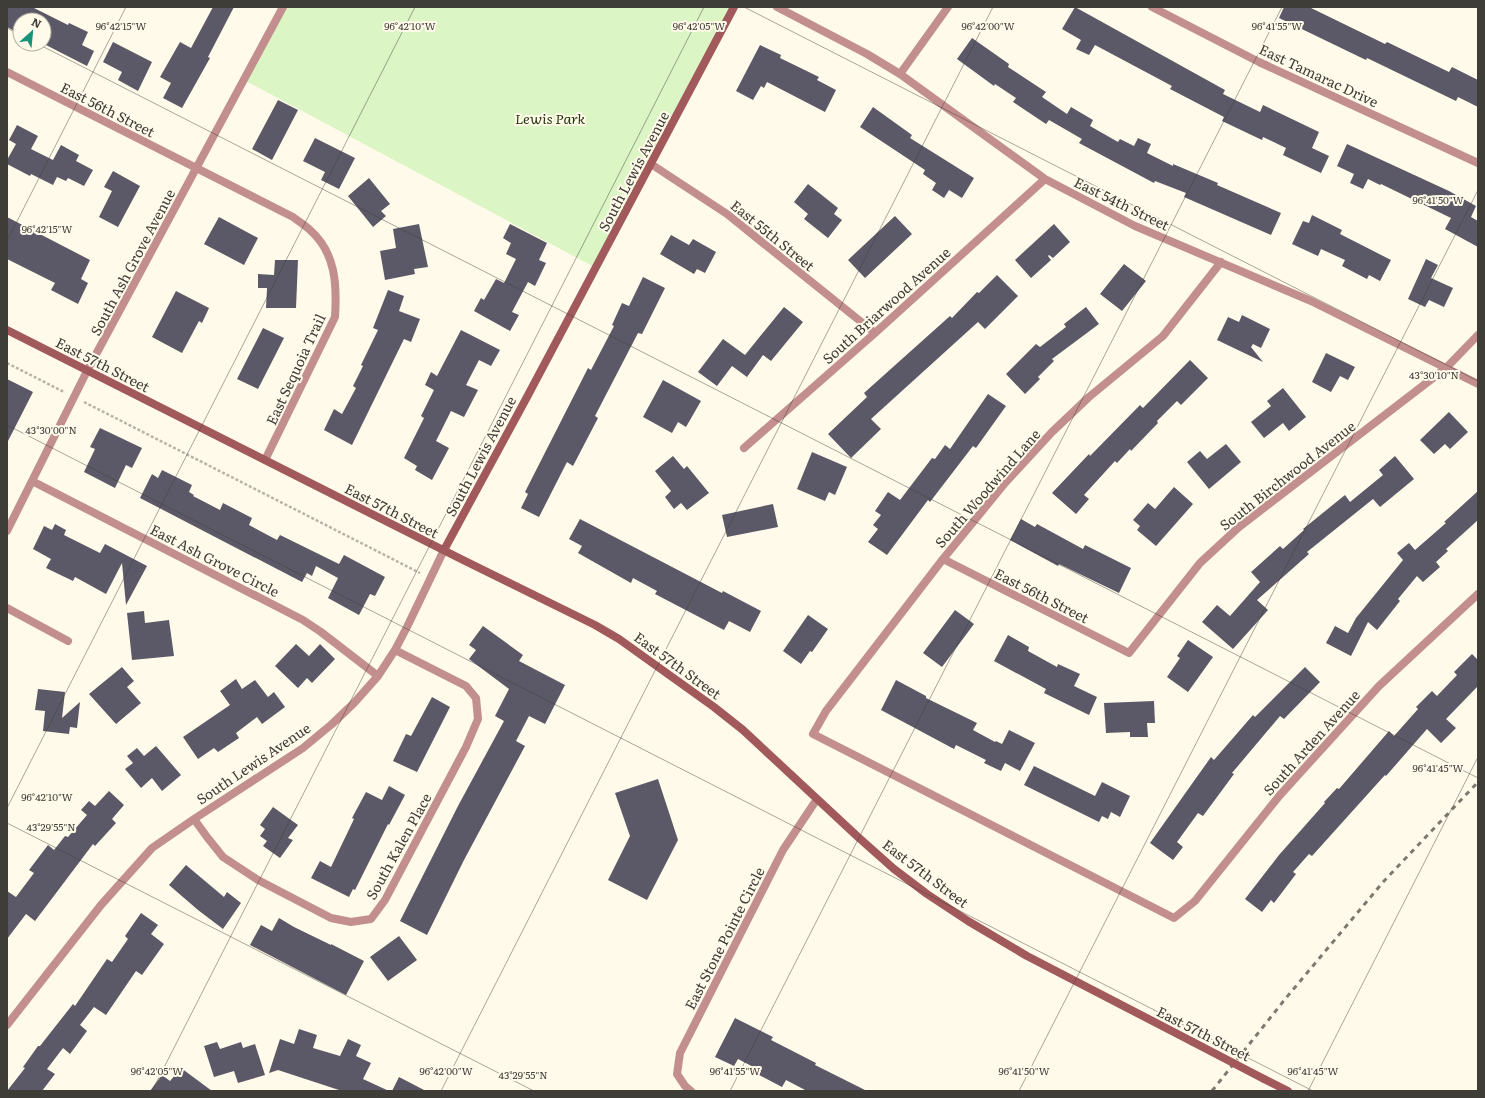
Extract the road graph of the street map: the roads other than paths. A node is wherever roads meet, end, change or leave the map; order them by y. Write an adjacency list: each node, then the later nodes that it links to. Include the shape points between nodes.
1 (283, 7): 10 (street, South Ash Grove Avenue)
2 (734, 7): 9 (main road, South Lewis Avenue)
3 (777, 7): 7 (street, East 54th Street)
4 (948, 7): 7 (street)
5 (1152, 7): 8 (street, East Tamarac Drive, via 1259,62)
6 (7, 72): 10 (street, East 56th Street)
7 (900, 74): 11 (street, East 54th Street)
8 (1478, 163)
9 (651, 164): 14 (street, East 55th Street, via 727,214); 23 (main road, South Lewis Avenue)
10 (197, 168): 17 (street, South Ash Grove Avenue); 20 (street, East Sequoia Trail, via 293,217 311,230 329,255 334,268 337,293 335,317)
11 (1045, 180): 12 (street, East 54th Street, via 1135,226); 14 (street, South Briarwood Avenue)
12 (1221, 262): 16 (street, East 54th Street, via 1311,300); 24 (street, South Woodwind Lane, via 1162,336 1089,397 1052,432 1004,483)
13 (7, 330): 17 (main road, East 57th Street)
14 (875, 334): 19 (street, South Briarwood Avenue)
15 (1478, 335): 16 (street, South Birchwood Avenue)
16 (1446, 368): 18 (street, East 54th Street); 29 (street, South Birchwood Avenue, via 1239,526 1200,563)
17 (87, 371): 20 (main road, East 57th Street); 21 (street, South Ash Grove Avenue)
18 (1478, 384)
19 (744, 448)
20 (265, 460): 23 (main road, East 57th Street)
21 (32, 481): 22 (street, South Ash Grove Avenue); 30 (street, East Ash Grove Circle, via 303,620)
22 (7, 531)
23 (444, 550): 28 (street, South Lewis Avenue); 31 (main road, East 57th Street, via 595,625 626,644 743,730)
24 (943, 559): 29 (street, East 56th Street); 33 (street, South Woodwind Lane, via 826,711 813,734)
25 (1478, 594): 33 (street, South Arden Avenue, via 1379,686 1280,795 1195,901)
26 (7, 608): 27 (street)
27 (68, 641)
28 (395, 650): 30 (street, South Lewis Avenue); 32 (street, South Kalen Place, via 466,686 476,698 478,719 466,747 389,893 371,919 351,922 331,918 258,880 223,857)
29 (1129, 653)
30 (378, 676): 32 (street, South Lewis Avenue, via 349,708 303,748)
31 (817, 800): 35 (street, East Stone Pointe Circle, via 783,850 680,1053 677,1074); 36 (main road, East 57th Street, bridge, via 894,869 968,921 1027,956)
32 (194, 819): 34 (street, South Lewis Avenue, via 152,848 101,905)
33 (1174, 918)
34 (7, 1025)
35 (691, 1091)
36 (1288, 1091)

